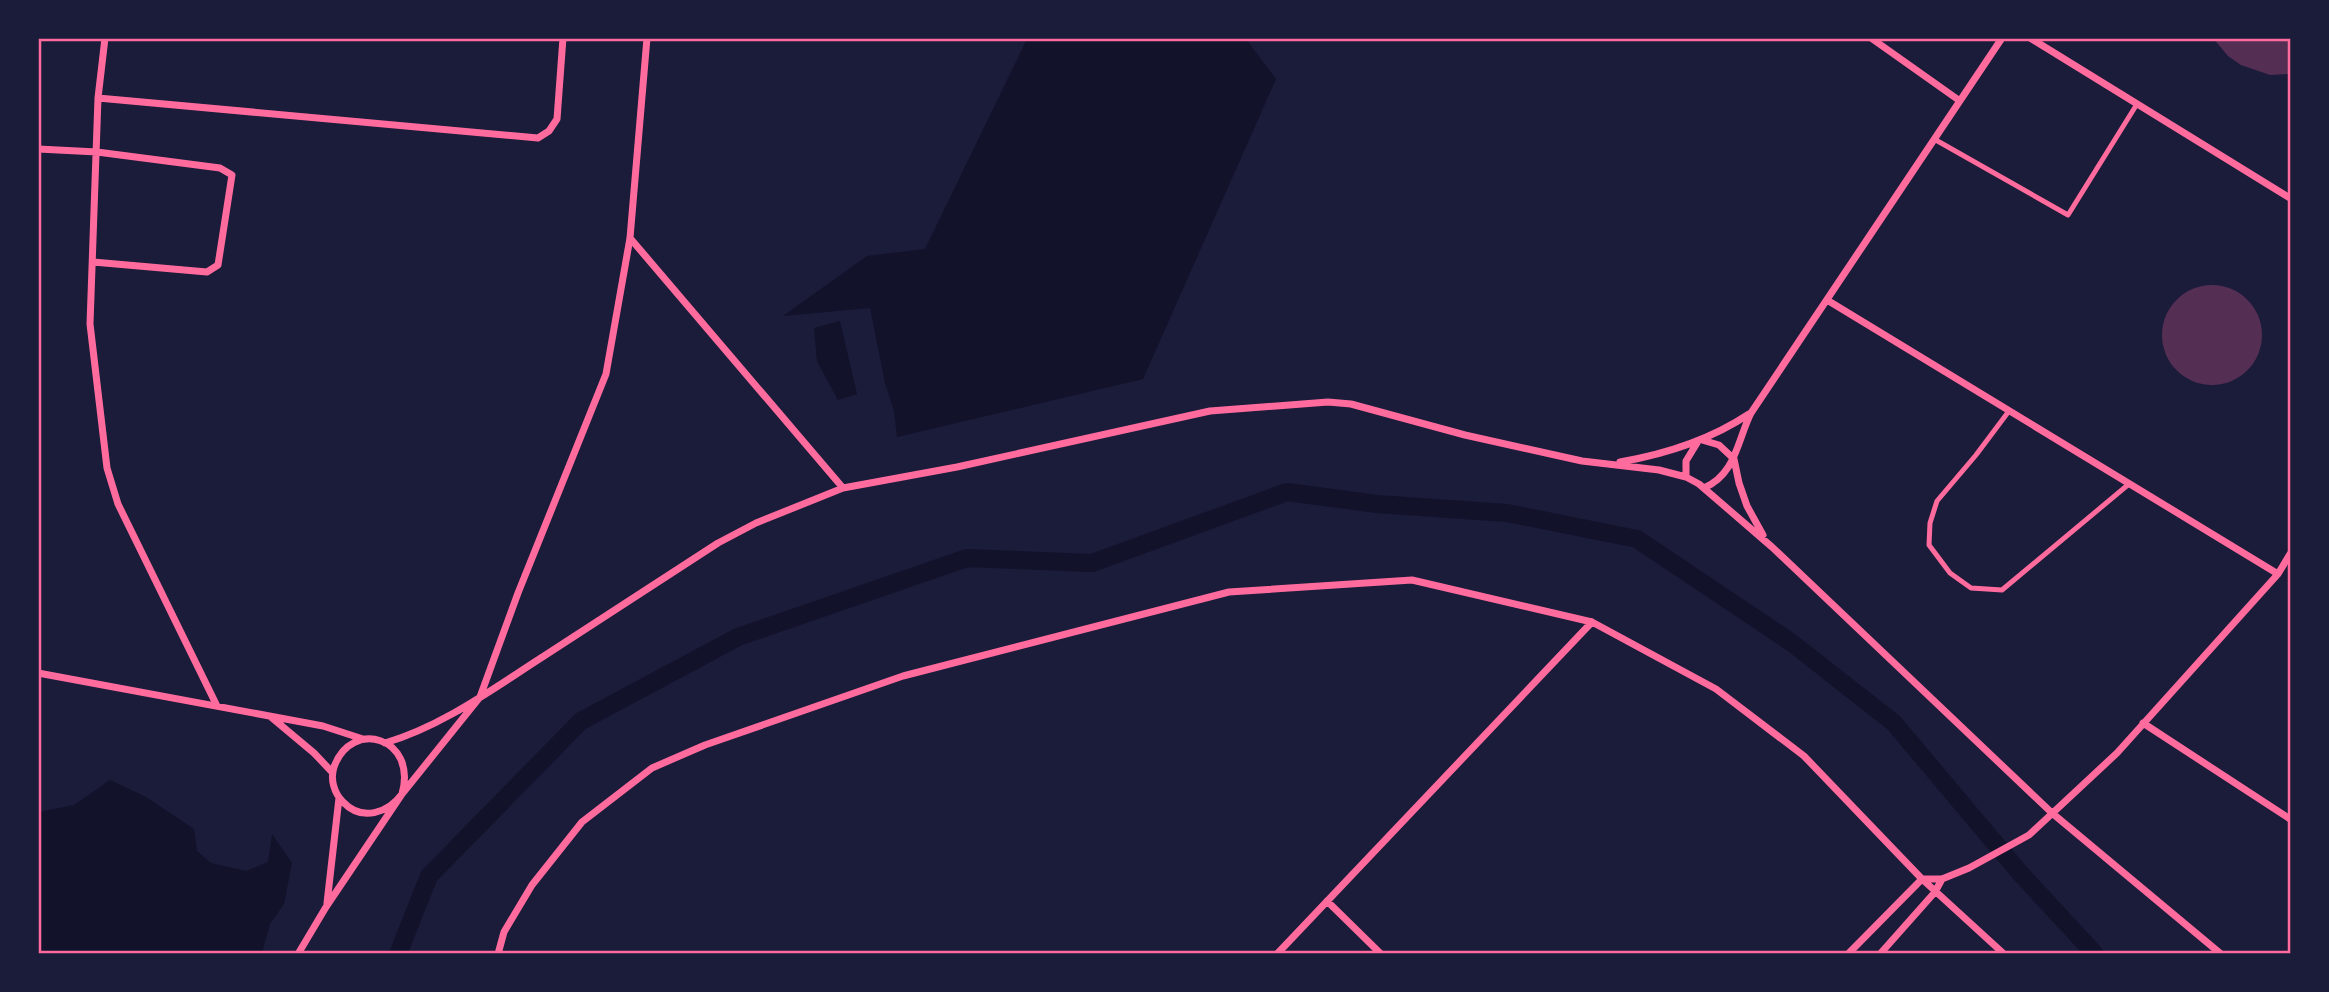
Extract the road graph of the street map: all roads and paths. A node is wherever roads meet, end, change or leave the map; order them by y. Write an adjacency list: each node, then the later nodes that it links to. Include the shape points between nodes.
1 (105, 38): 7 (street)
2 (563, 38): 7 (street, via 557,119 550,131 538,138)
3 (647, 38): 14 (street)
4 (1871, 38): 8 (street)
5 (2002, 38): 8 (street)
6 (2030, 38): 9 (street)
7 (98, 98): 12 (street)
8 (1960, 101): 10 (street)
9 (2137, 104): 10 (lane, via 2068,215); 13 (street)
10 (1934, 139): 16 (street)
11 (38, 149): 12 (street)
12 (97, 152): 15 (street); 15 (street, via 220,168 232,175 218,265 206,272)
13 (2291, 198)
14 (630, 238): 24 (street); 31 (street, via 606,374)
15 (93, 262): 32 (street, via 90,324 112,486)
16 (1827, 300): 17 (street); 18 (street)
17 (2009, 411): 23 (street); 23 (lane, via 1937,501 1930,523 1929,545 1950,573 1970,588 2002,590)
18 (1751, 413): 19 (street); 20 (street)
19 (1700, 440): 20 (street, via 1719,445); 21 (street); 22 (street, via 1689,453)
20 (1734, 459): 25 (street, via 1725,474); 26 (street, via 1746,506)
21 (1613, 464): 22 (street); 24 (street, via 1582,461 1328,402 1210,411)
22 (1686, 477): 25 (street)
23 (2129, 484): 28 (street)
24 (843, 488): 31 (street, via 718,543)
25 (1704, 488): 26 (street)
26 (1772, 547): 40 (street)
27 (2291, 554): 28 (street)
28 (2278, 574): 34 (street)
29 (1592, 622): 42 (street, via 1716,689 1804,756); 45 (street); 48 (street, via 1412,580 1229,592 903,676 705,744 652,768 582,822 532,885 504,932)
30 (38, 673): 32 (street)
31 (480, 697): 36 (street); 38 (street)
32 (217, 706): 33 (street)
33 (271, 716): 35 (street); 37 (street)
34 (2143, 723): 40 (street, via 2118,753); 41 (street)
35 (365, 739): 36 (street); 37 (street, via 349,745)
36 (385, 743): 38 (street, via 405,764)
37 (332, 772): 39 (street)
38 (402, 794): 39 (street, via 395,804 372,814 347,807); 46 (street)
39 (339, 798): 46 (street)
40 (2052, 813): 43 (street, via 2029,835); 54 (street)
41 (2291, 820)
42 (1922, 879): 43 (street); 44 (street); 51 (street)
43 (1942, 879): 44 (street)
44 (1935, 892): 52 (street); 53 (street)
45 (1327, 901): 49 (street); 50 (street)
46 (326, 907): 47 (street)
47 (298, 954)
48 (498, 954)
49 (1277, 954)
50 (1381, 954)
51 (1848, 954)
52 (1880, 954)
53 (2004, 954)
54 (2221, 954)

